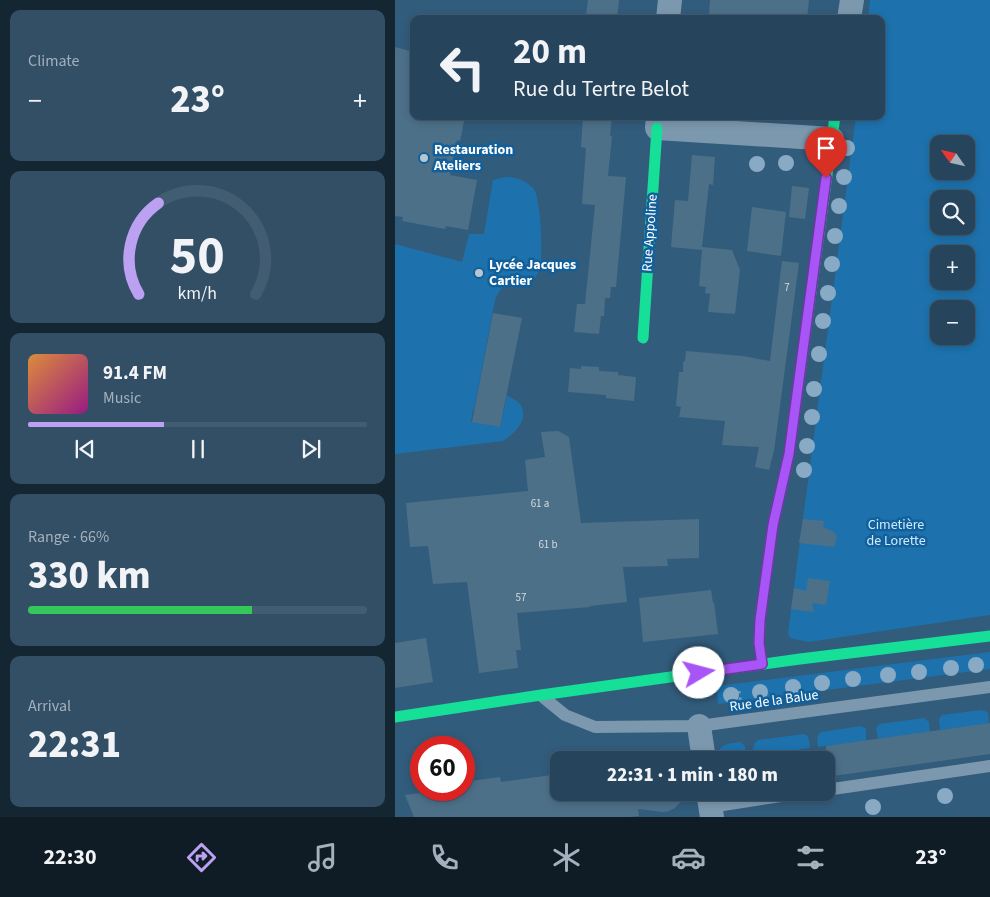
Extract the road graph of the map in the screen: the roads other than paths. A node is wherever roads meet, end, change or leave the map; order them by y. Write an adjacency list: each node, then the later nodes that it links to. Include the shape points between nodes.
1 (670, 0): 3 (street)
2 (852, 0): 4 (street)
3 (668, 15)
4 (850, 15)
5 (658, 122): 6 (street, Rue Appoline); 7 (street, Rue Appoline)
6 (833, 128): 9 (street, via 789,454 773,525 760,620)
7 (643, 338)
8 (990, 636): 9 (street)
9 (762, 664): 11 (street)
10 (990, 687): 13 (lane, Rue de la Balue)
11 (541, 695): 12 (street); 13 (lane, Rue de la Balue, via 565,715 595,727)
12 (395, 717)
13 (699, 726): 14 (street)
14 (703, 751)
15 (990, 766): 16 (lane)
16 (835, 789)
17 (740, 801): 18 (lane)
18 (710, 805)

